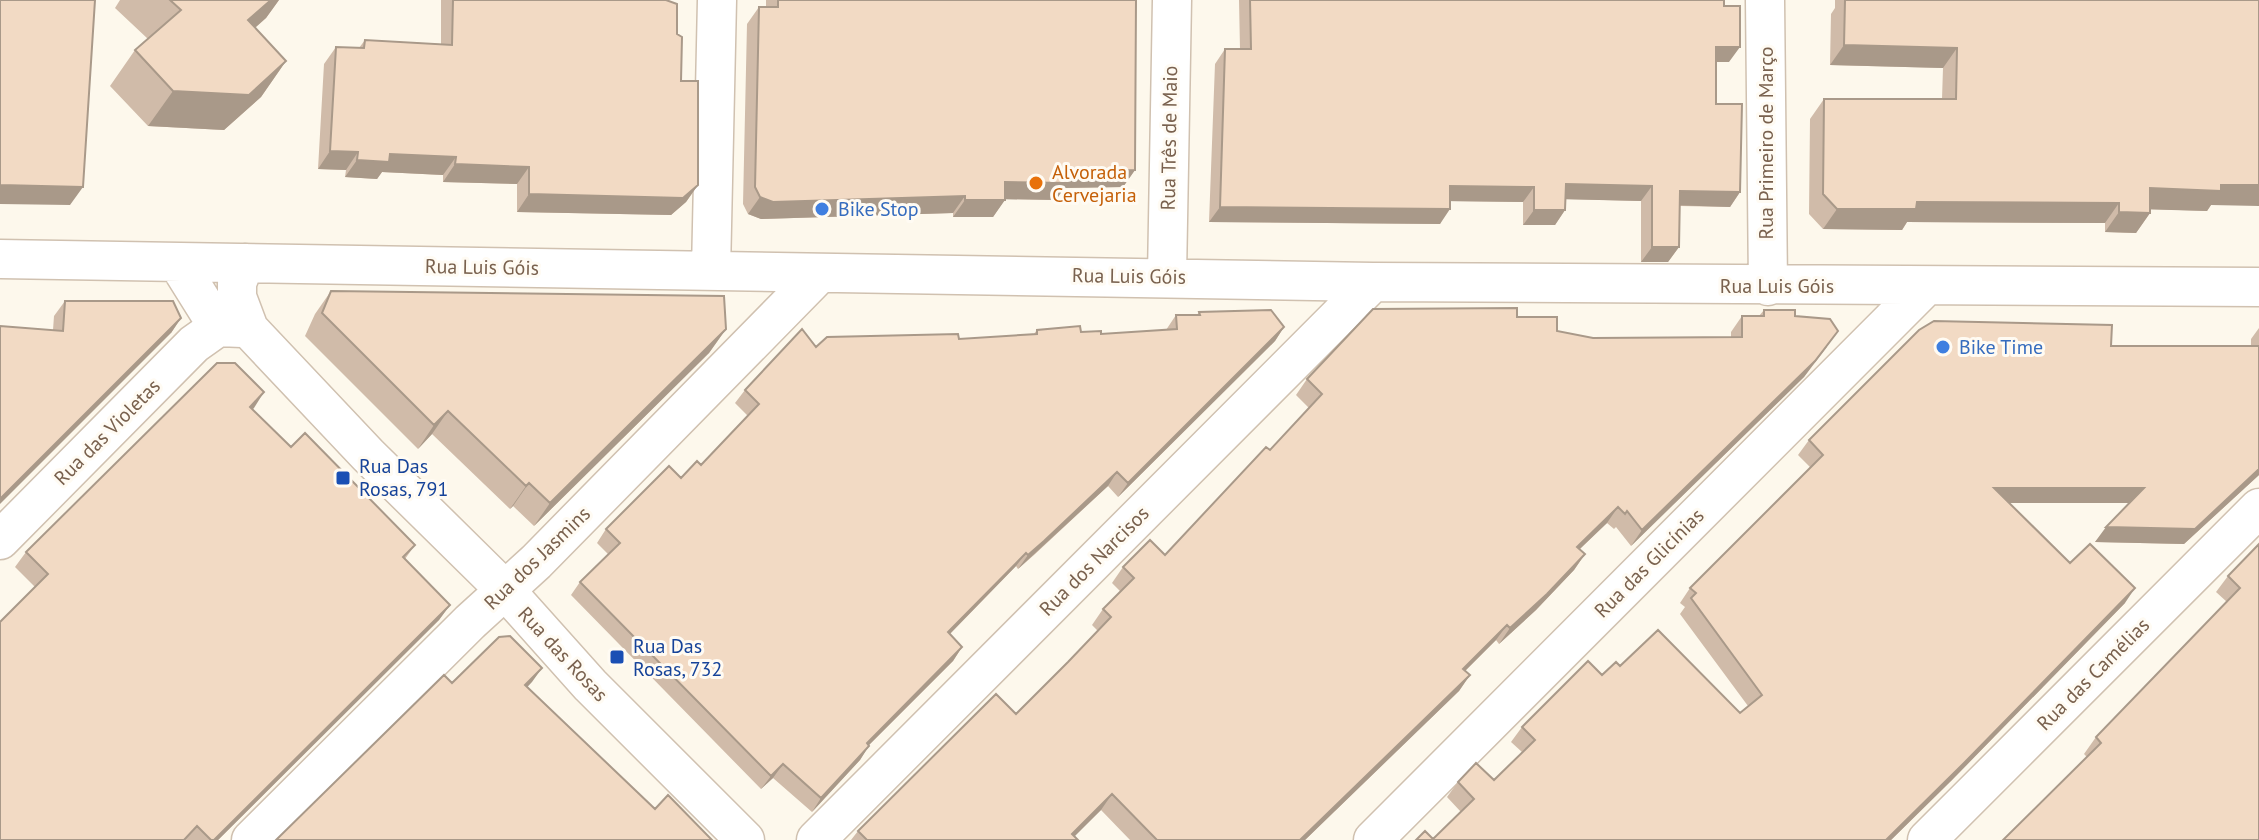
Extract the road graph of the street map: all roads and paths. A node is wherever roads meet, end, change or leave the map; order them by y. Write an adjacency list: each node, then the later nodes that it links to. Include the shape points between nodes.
1 (717, 0): 7 (street)
2 (1172, 0): 9 (street, Rua Três de Maio)
3 (1765, 0): 11 (street, Rua Primeiro de Março)
4 (0, 259): 5 (street, Rua Luis Góis)
5 (178, 263): 6 (street, Rua Luis Góis); 14 (street, Rua das Rosas)
6 (245, 263): 7 (street, Rua Luis Góis); 14 (street, Rua das Rosas, via 237,283)
7 (711, 271): 8 (street, Rua Luis Góis)
8 (820, 273): 9 (street, Rua Luis Góis); 17 (street, Rua dos Jasmins)
9 (1167, 276): 10 (street, Rua Luis Góis)
10 (1373, 282): 11 (street, Rua Luis Góis); 20 (street, Rua dos Narcisos)
11 (1768, 286): 12 (street, Rua Luis Góis)
12 (1925, 287): 13 (street, Rua Luis Góis); 21 (street, Rua das Glicínias)
13 (2259, 287)
14 (234, 328): 16 (street, Rua das Violetas, via 194,344); 17 (street, Rua das Rosas)
15 (2259, 508): 22 (street, Rua das Camélias)
16 (0, 540)
17 (505, 590): 18 (street, Rua dos Jasmins); 19 (street, Rua das Rosas, via 590,685)
18 (251, 840)
19 (745, 840)
20 (816, 840)
21 (1373, 840)
22 (1927, 840)

